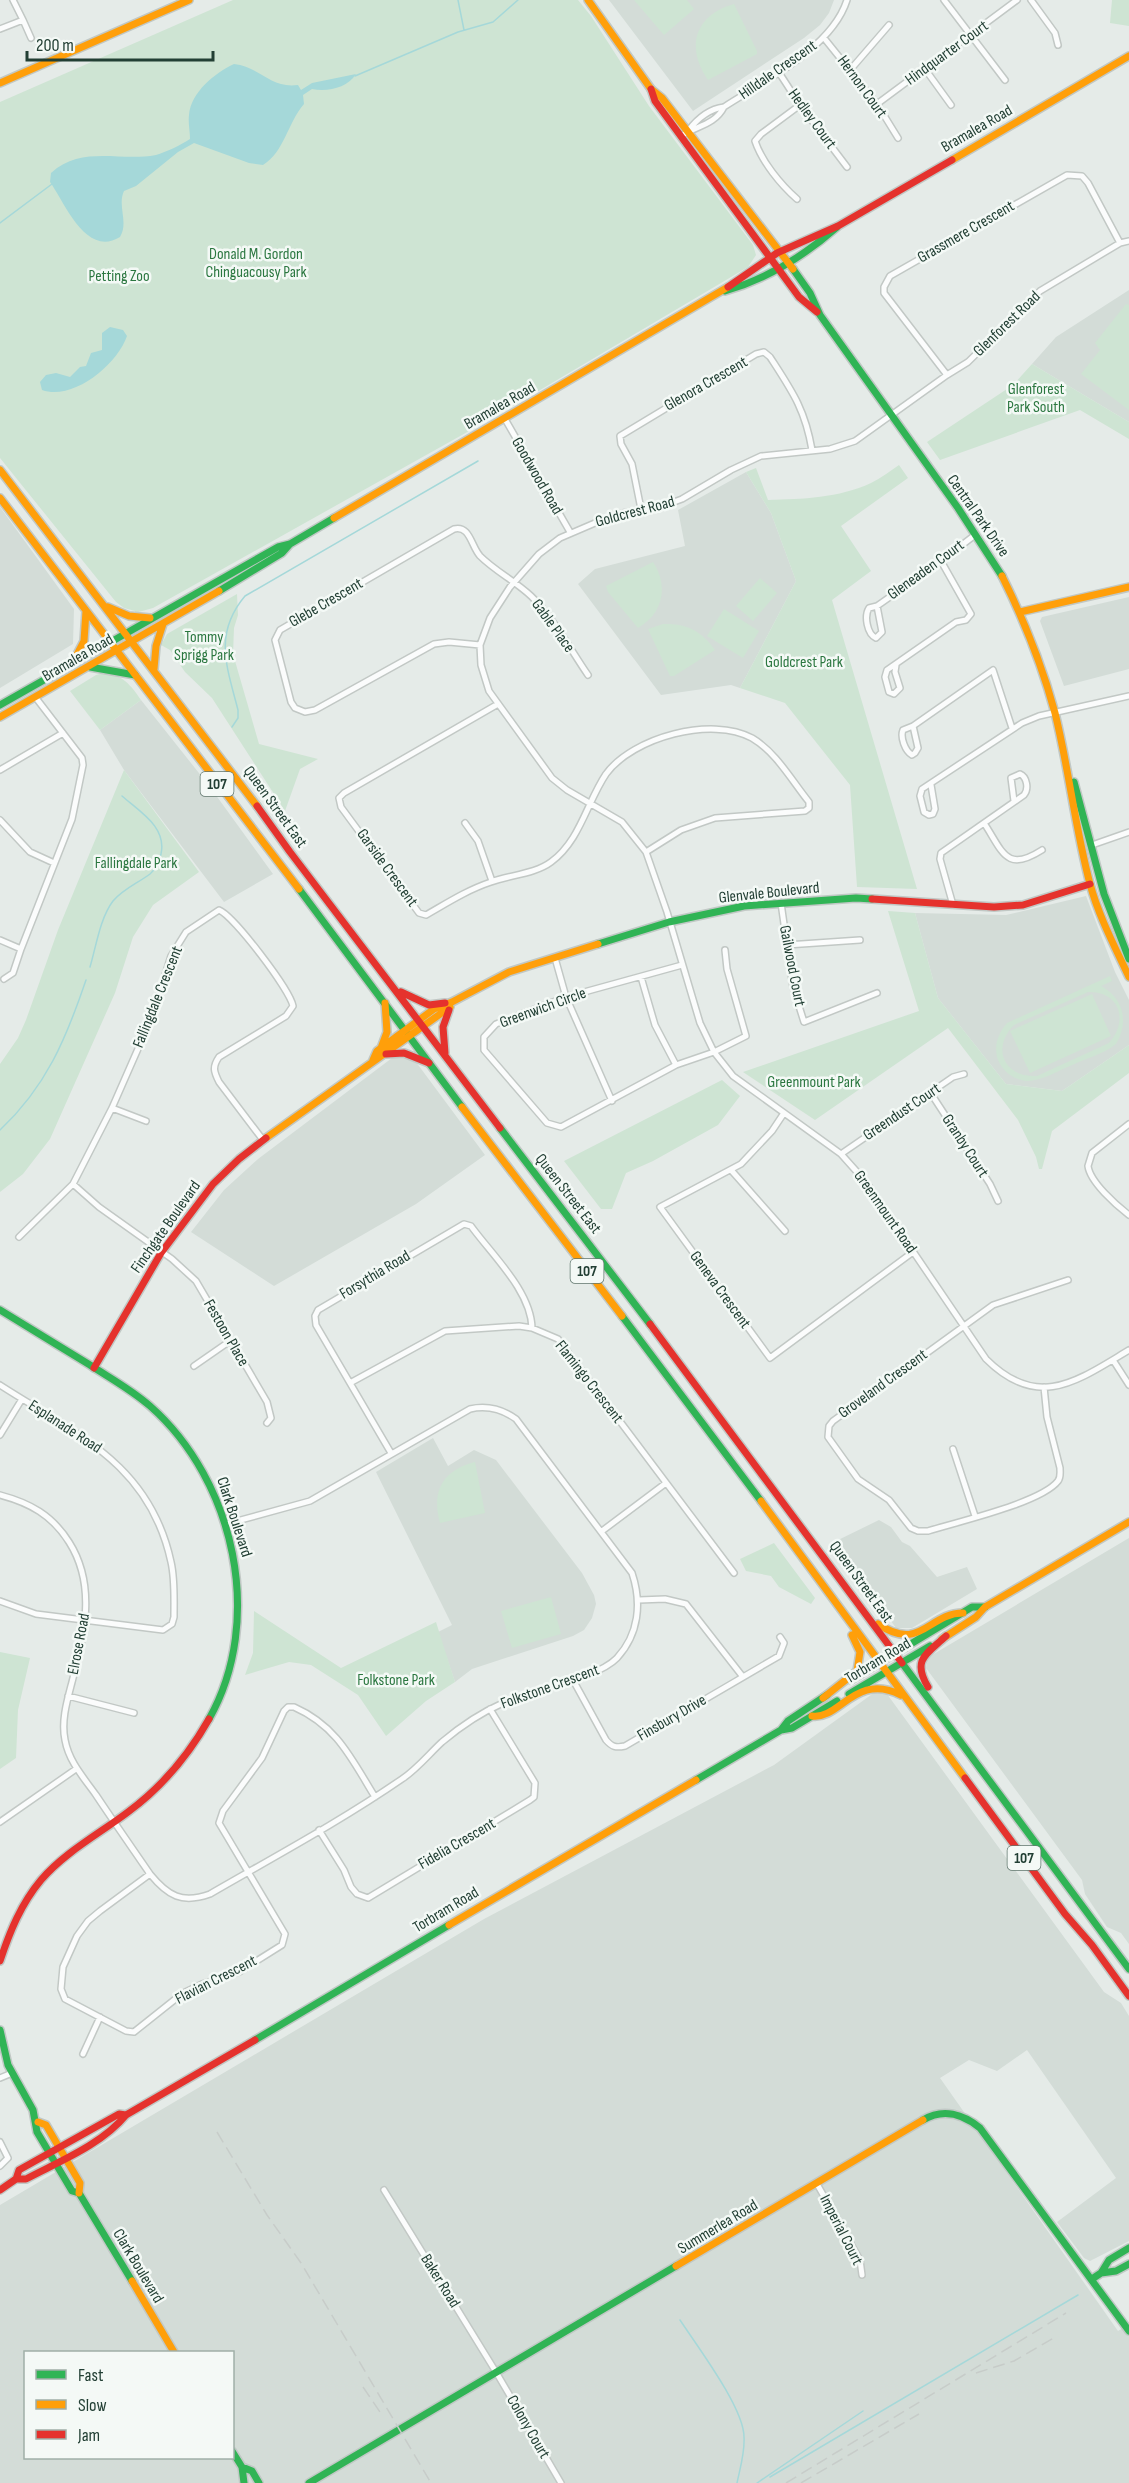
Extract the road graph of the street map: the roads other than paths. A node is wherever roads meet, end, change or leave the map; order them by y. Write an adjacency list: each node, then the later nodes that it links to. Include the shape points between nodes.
1 (13, 0): 8 (street)
2 (189, 0): 20 (main road)
3 (588, 0): 24 (main road, Central Park Drive, via 656,101)
4 (847, 0): 13 (street, Hilldale Crescent)
5 (944, 0): 11 (street)
6 (1017, 0): 11 (street, Hindquarter Court)
7 (1031, 0): 14 (street, via 1055,33)
8 (23, 20): 10 (street); 12 (street)
9 (889, 25): 16 (street)
10 (0, 29)
11 (971, 36): 17 (street, Hindquarter Court); 19 (street)
12 (31, 38)
13 (824, 38): 16 (street, Hernon Court); 18 (street, Hilldale Crescent)
14 (1058, 45)
15 (1129, 56): 28 (main road, Bramalea Road)
16 (851, 69): 22 (street, Hernon Court)
17 (925, 69): 22 (street, Hindquarter Court); 23 (street)
18 (778, 71): 21 (street, Hedley Court); 24 (street, Hilldale Crescent, via 724,107 720,115 703,127)
19 (1005, 80)
20 (0, 83)
21 (800, 105): 26 (street, Hedley Court); 27 (street, via 755,141)
22 (877, 105): 25 (street, Hernon Court)
23 (951, 105)
24 (685, 133): 31 (main road, Central Park Drive); 32 (main road, Central Park Drive)
25 (898, 138)
26 (847, 167)
27 (797, 199)
28 (838, 226): 31 (main road, Bramalea Road, via 814,234); 33 (main road, Bramalea Road, via 820,243)
29 (1129, 240): 30 (street, Glenforest Road)
30 (1120, 243): 37 (street, Glenforest Road, via 1040,291 968,362); 37 (street, Grassmere Crescent, via 1088,183 1082,176 1067,175 890,276 884,293)
31 (781, 253): 32 (main road, Bramalea Road); 33 (main road, Central Park Drive)
32 (770, 259): 34 (main road, Central Park Drive); 35 (main road, Bramalea Road)
33 (787, 262): 34 (main road, Bramalea Road); 36 (main road, Central Park Drive, via 810,293)
34 (777, 268): 35 (main road, Bramalea Road, via 748,285); 36 (main road, Central Park Drive, via 799,297)
35 (723, 292): 39 (main road, Bramalea Road)
36 (820, 315): 38 (main road, Central Park Drive)
37 (947, 375): 38 (street, Glenforest Road)
38 (890, 416): 40 (street, Goldcrest Road, via 855,441); 45 (main road, Central Park Drive)
39 (505, 419): 44 (street, Goodwood Road); 46 (main road, Bramalea Road)
40 (812, 450): 43 (street, Goldcrest Road, via 761,456 682,499); 43 (street, Glenora Crescent, via 798,400 770,357 764,352 756,354 620,436 633,464)
41 (0, 470): 51 (main road, Queen Street East / 107)
42 (0, 498): 52 (main road, Queen Street East / 107)
43 (641, 509): 44 (street, Goldcrest Road)
44 (570, 532): 48 (street, Goldcrest Road, via 539,554)
45 (975, 534): 47 (street, Gleneaden Court); 53 (main road, Central Park Drive)
46 (290, 544): 54 (main road, Bramalea Road); 55 (main road, Bramalea Road, via 282,553)
47 (941, 561): 50 (street, Gleneaden Court); 62 (street, via 971,614)
48 (514, 581): 59 (street, Goldcrest Road, via 494,609); 59 (street, Glebe Crescent, via 482,557 465,530 457,528 280,630 275,640 291,702 305,712 434,644); 66 (street, Gable Place, via 539,605)
49 (1129, 587): 53 (main road)
50 (877, 606): 50 (street, Gleneaden Court, via 869,608 866,614 871,634 876,638 882,634)
51 (107, 607): 54 (main road, via 129,616); 56 (main road, Queen Street East / 107)
52 (86, 611): 58 (main road, Queen Street East / 107); 61 (main road, via 84,642)
53 (1020, 612): 71 (main road, Central Park Drive)
54 (150, 618): 56 (main road, Bramalea Road)
55 (163, 624): 57 (main road, Bramalea Road); 64 (main road)
56 (126, 632): 57 (main road, Queen Street East / 107); 58 (main road, Bramalea Road)
57 (133, 641): 60 (main road, Bramalea Road); 64 (main road, Queen Street East / 107)
58 (110, 642): 60 (main road, Queen Street East / 107); 61 (main road, Bramalea Road)
59 (480, 645): 69 (street, Goldcrest Road, via 483,676)
60 (117, 651): 63 (main road, Bramalea Road); 65 (main road, Queen Street East / 107)
61 (72, 664): 70 (main road, Bramalea Road)
62 (896, 665): 62 (street, via 885,675 892,694 900,688)
63 (90, 667): 65 (main road); 68 (main road, Bramalea Road)
64 (154, 669): 106 (main road, Queen Street East / 107)
65 (135, 675): 109 (main road, Queen Street East / 107)
66 (588, 675)
67 (1129, 696): 71 (street)
68 (36, 698): 72 (main road, Bramalea Road); 75 (street)
69 (498, 704): 80 (street, Goldcrest Road, via 552,778); 89 (street, Garside Crescent, via 346,792 339,801 419,913 426,915 458,895)
70 (0, 705)
71 (1055, 714): 74 (street, via 1039,716); 76 (main road, Central Park Drive)
72 (0, 717)
73 (913, 726): 73 (street, via 901,733 907,752 912,755 918,748); 74 (street, via 993,670)
74 (1012, 728): 78 (street)
75 (63, 733): 77 (street); 88 (street, via 83,765 72,819)
76 (1065, 756): 85 (main road, Central Park Drive); 91 (main road, Central Park Drive)
77 (0, 770)
78 (931, 785): 78 (street, via 920,793 924,812 929,815 935,809)
79 (1014, 801): 79 (street, via 1027,789 1024,775 1011,778); 83 (street)
80 (590, 803): 87 (street, Goldcrest Road, via 622,822); 87 (street, Garside Crescent, via 607,773 635,748 660,737 713,729 741,733 765,747 809,802 805,812 715,818 681,830); 89 (street, Garside Crescent, via 570,843 551,863)
81 (0, 820): 88 (street, via 30,852)
82 (465, 823): 89 (street, via 478,841)
83 (984, 823): 86 (street, via 1004,853 1015,860 1027,860); 93 (street, via 941,853)
84 (1129, 832): 85 (street)
85 (1092, 845): 90 (main road, Central Park Drive)
86 (1042, 850)
87 (646, 852): 94 (street, Goldcrest Road)
88 (54, 863): 98 (street)
89 (492, 881)
90 (1101, 881): 91 (street, Glenvale Boulevard); 101 (main road, Central Park Drive)
91 (1090, 884): 93 (main road, Glenvale Boulevard, via 1023,905); 104 (main road, Central Park Drive)
92 (781, 903): 93 (main road, Glenvale Boulevard, via 856,898); 94 (main road, Glenvale Boulevard, via 744,906); 97 (street, Gailwood Court)
93 (953, 905)
94 (669, 922): 100 (main road, Glenvale Boulevard); 102 (street, Greenmount Road)
95 (0, 940): 98 (street)
96 (860, 940): 97 (street)
97 (787, 945): 107 (street, Gailwood Court, via 793,987 804,1022)
98 (21, 949): 105 (street, via 13,972)
99 (725, 951): 114 (street, Greenwich Circle, via 746,1036)
100 (555, 958): 108 (street); 110 (main road, Glenvale Boulevard, via 498,976)
101 (1129, 959)
102 (682, 965): 103 (street, Greenwich Circle); 114 (street, Greenmount Road, via 700,1023)
103 (641, 977): 108 (street, Greenwich Circle); 117 (street, via 654,1024)
104 (1129, 977)
105 (4, 979)
106 (394, 988): 110 (main road, via 420,1002); 111 (main road, Queen Street East / 107)
107 (877, 993)
108 (566, 997): 120 (street); 120 (street, Greenwich Circle, via 496,1024 484,1037 484,1050 547,1124 561,1127)
109 (385, 1003): 112 (main road, Queen Street East / 107); 113 (main road)
110 (449, 1005): 111 (main road, Glenvale Boulevard); 115 (main road, via 443,1027)
111 (421, 1023): 112 (main road, Finchgate Boulevard); 115 (main road, Queen Street East / 107)
112 (408, 1033): 113 (main road, Finchgate Boulevard); 116 (main road, Queen Street East / 107)
113 (384, 1051): 116 (main road, via 406,1054); 125 (main road, Finchgate Boulevard)
114 (714, 1052): 117 (street, Greenwich Circle); 122 (street, Greenmount Road, via 733,1076)
115 (446, 1057): 163 (main road, Queen Street East / 107)
116 (432, 1065): 160 (main road, Queen Street East / 107, via 710,1431)
117 (676, 1065): 120 (street, Greenwich Circle)
118 (964, 1074): 119 (street, Greendust Court)
119 (930, 1092): 126 (street, Greendust Court); 129 (street, Granby Court)
120 (612, 1101)
121 (112, 1108): 123 (street); 125 (street, Fallingdale Crescent, via 152,1017 171,956 186,932 219,910 232,919 287,992 293,1006 286,1016 219,1057 214,1064 219,1082); 128 (street, Fallingdale Crescent)
122 (783, 1113): 126 (street, Greenmount Road); 127 (street, Geneva Crescent, via 772,1131)
123 (146, 1121)
124 (1129, 1124): 130 (street, via 1092,1153 1088,1166 1092,1177)
125 (263, 1140): 134 (main road, Finchgate Boulevard, via 213,1184)
126 (841, 1154): 133 (street, Greenmount Road, via 866,1182)
127 (731, 1170): 131 (street); 133 (street, Geneva Crescent, via 660,1208 770,1358)
128 (73, 1184): 132 (street, Fallingdale Crescent); 134 (street)
129 (998, 1201)
130 (1129, 1215)
131 (785, 1231)
132 (19, 1237)
133 (913, 1252): 137 (street, Greenmount Road)
134 (161, 1253): 139 (street, Festoon Place, via 196,1281); 143 (main road, Finchgate Boulevard)
135 (1068, 1280): 137 (street, via 993,1305)
136 (0, 1310): 143 (main road, Clark Boulevard)
137 (962, 1325): 147 (street, Greenmount Road, via 997,1370 1017,1382); 155 (street, Groveland Crescent, via 833,1421 828,1437 858,1479 889,1500 911,1528 928,1531)
138 (532, 1328): 144 (street, Flamingo Crescent, via 445,1332); 144 (street, Forsythia Road, via 532,1312 525,1298 471,1226 464,1224 318,1310 316,1325); 153 (street, Flamingo Crescent, via 558,1340)
139 (230, 1341): 142 (street); 149 (street, Festoon Place, via 271,1411)
140 (1129, 1350): 141 (street, Greenmount Road)
141 (1113, 1360): 146 (street); 147 (street, Greenmount Road, via 1072,1383)
142 (194, 1366)
143 (94, 1368): 157 (main road, Clark Boulevard, via 125,1386 183,1439 206,1475)
144 (350, 1383): 152 (street, Forsythia Road)
145 (0, 1385): 148 (street, Esplanade Road)
146 (1129, 1385)
147 (1044, 1387): 155 (street, Groveland Crescent, via 1060,1476 1056,1483 1020,1504)
148 (22, 1399): 150 (street); 166 (street, Esplanade Road, via 100,1448 117,1464 141,1493 165,1539 172,1563 174,1617 169,1627 163,1630)
149 (267, 1423)
150 (0, 1435)
151 (953, 1449): 155 (street)
152 (391, 1453): 157 (street, Folkstone Crescent, via 310,1501); 158 (street, Folkstone Crescent, via 470,1409 499,1410 516,1419)
153 (666, 1483): 158 (street); 159 (street, Flamingo Crescent)
154 (0, 1495): 166 (street, Elrose Road, via 30,1506 57,1523 83,1569)
155 (975, 1516)
156 (1129, 1522): 164 (main road, Torbram Road)
157 (226, 1524): 185 (main road, Clark Boulevard, via 237,1568 239,1607 232,1659 222,1693 210,1719 177,1768)
158 (602, 1531): 161 (street, Folkstone Crescent, via 632,1573)
159 (734, 1573)
160 (826, 1592): 171 (main road, Queen Street East / 107); 176 (main road, via 826,1600 857,1642 861,1656 853,1676)
161 (639, 1600): 173 (street, via 665,1599 686,1604); 174 (street, Folkstone Crescent, via 634,1630 616,1659)
162 (0, 1601): 166 (street, via 36,1614)
163 (861, 1606): 165 (main road, via 883,1628 911,1635 952,1613); 169 (main road, Queen Street East / 107)
164 (985, 1607): 165 (main road, Torbram Road, via 972,1607); 167 (main road, Torbram Road)
165 (963, 1613): 169 (main road, Torbram Road)
166 (85, 1621): 175 (street, Elrose Road)
167 (946, 1636): 170 (main road, Torbram Road); 181 (main road, via 924,1655 920,1667 925,1683 946,1711)
168 (780, 1637): 173 (street, Finsbury Drive, via 784,1643 779,1656)
169 (896, 1653): 170 (main road, Queen Street East / 107); 171 (main road, Torbram Road)
170 (903, 1662): 172 (main road, Torbram Road); 181 (main road, Queen Street East / 107)
171 (879, 1663): 172 (main road, Queen Street East / 107); 176 (main road, Torbram Road)
172 (886, 1672): 179 (main road, Torbram Road); 180 (main road, Queen Street East / 107)
173 (743, 1677): 174 (street, Finsbury Drive, via 617,1748 606,1740)
174 (573, 1680): 177 (street, Folkstone Crescent)
175 (68, 1696): 178 (street); 183 (street, Elrose Road, via 65,1741)
176 (823, 1698): 182 (main road, Torbram Road)
177 (490, 1709): 184 (street, Folkstone Crescent, via 462,1726 412,1772); 187 (street, Fidelia Crescent, via 535,1783 530,1800 368,1898 351,1887)
178 (134, 1713)
179 (812, 1716): 180 (main road, via 819,1717 877,1686 896,1692); 182 (main road, Torbram Road)
180 (921, 1718): 192 (main road, Queen Street East / 107)
181 (944, 1718): 191 (main road, Queen Street East / 107)
182 (781, 1730): 198 (main road, Torbram Road)
183 (76, 1769): 185 (street, Elrose Road); 186 (street)
184 (375, 1797): 187 (street, Folkstone Crescent); 188 (street, via 327,1726 299,1709 288,1707 262,1758 220,1818)
185 (114, 1821): 189 (street, Folkstone Crescent); 190 (main road, Clark Boulevard, via 40,1878 16,1915)
186 (0, 1822)
187 (319, 1830): 188 (street, Folkstone Crescent)
188 (247, 1873): 189 (street, Folkstone Crescent, via 196,1899 171,1895); 193 (street, Flavian Crescent, via 285,1934 282,1945 239,1972 183,1994 134,2032)
189 (150, 1874): 193 (street, Flavian Crescent, via 88,1921 63,1967 61,1989 65,1999)
190 (1, 1956)
191 (1129, 1969)
192 (1129, 1996)
193 (100, 2017): 195 (street)
194 (0, 2030): 196 (main road, Clark Boulevard)
195 (83, 2054)
196 (12, 2073): 197 (street); 199 (main road, Clark Boulevard)
197 (0, 2078)
198 (126, 2115): 201 (main road, Torbram Road, via 119,2114); 203 (main road, Torbram Road, via 123,2121)
199 (38, 2122): 201 (main road, Clark Boulevard, via 46,2125); 202 (main road, Clark Boulevard, via 37,2132)
200 (0, 2142): 205 (street, via 8,2158)
201 (59, 2147): 202 (main road, Torbram Road); 203 (main road, Clark Boulevard)
202 (49, 2153): 204 (main road, Clark Boulevard); 206 (main road, Torbram Road, via 19,2170)
203 (65, 2157): 204 (main road, Torbram Road); 210 (main road, Clark Boulevard, via 80,2183)
204 (55, 2163): 206 (main road, Torbram Road, via 26,2179); 210 (main road, Clark Boulevard, via 72,2192)
205 (0, 2166)
206 (16, 2179): 208 (main road, Torbram Road)
207 (817, 2184): 214 (street, Imperial Court, via 860,2260); 215 (main road, Summerlea Road, via 933,2114 964,2116 976,2122); 218 (main road, Summerlea Road)
208 (0, 2190)
209 (384, 2190): 218 (street, Baker Road)
210 (78, 2193): 217 (main road, Clark Boulevard)
211 (1129, 2248): 213 (main road, via 1109,2260)
212 (1129, 2264): 213 (main road)
213 (1101, 2273): 215 (main road)
214 (862, 2275)
215 (1092, 2279): 216 (main road, Summerlea Road)
216 (1129, 2331)
217 (173, 2351)
218 (496, 2372): 223 (main road, Summerlea Road); 224 (street, Colony Court)
219 (234, 2454): 220 (main road)
220 (242, 2467): 221 (main road); 222 (main road, via 252,2470)
221 (244, 2483)
222 (259, 2483)
223 (309, 2483)
224 (561, 2483)

